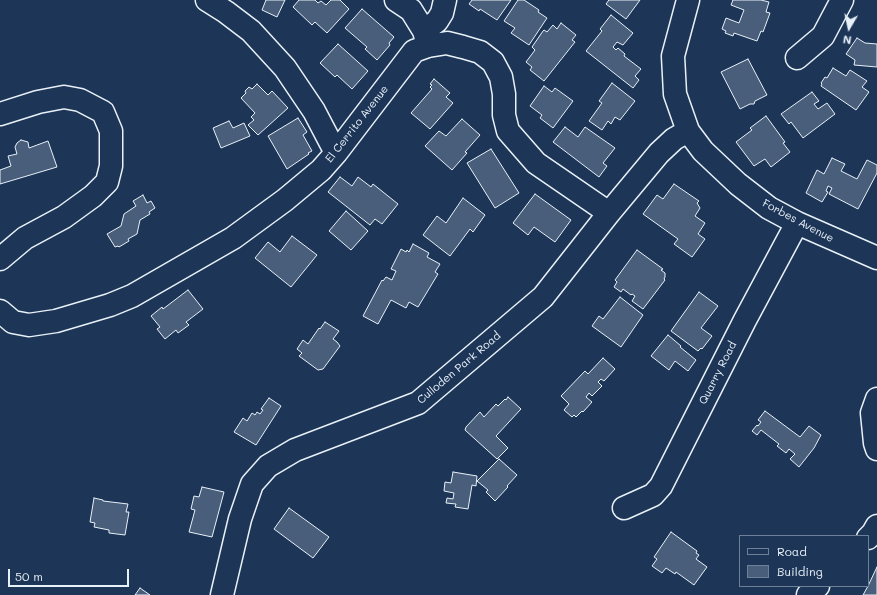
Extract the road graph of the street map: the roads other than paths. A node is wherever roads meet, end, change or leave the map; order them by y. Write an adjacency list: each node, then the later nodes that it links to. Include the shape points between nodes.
1 (207, 0): 10 (street, via 251,32 285,68 314,111)
2 (396, 0): 6 (street, via 411,10)
3 (445, 0): 6 (street, via 442,13)
4 (688, 0): 9 (street, Forbes Avenue, via 673,56 675,94)
5 (842, 0): 7 (street, via 823,36)
6 (426, 38): 10 (street, El Cerrito Avenue, via 414,50); 11 (street, El Cerrito Avenue, via 480,52 493,62 501,77 508,131 536,163)
7 (797, 58)
8 (0, 114): 14 (street, via 64,97 80,100 103,112 111,131 111,166 107,182 93,196 64,217 25,238)
9 (688, 130): 11 (street, Culloden Park Road, via 659,153); 12 (street, Forbes Avenue, via 703,151 738,184 769,208)
10 (336, 153): 15 (street, El Cerrito Avenue, via 321,170 285,200 233,238 132,296 56,321 29,326 13,322)
11 (609, 213): 22 (street, Culloden Park Road, via 543,297 418,403 295,450 268,466 252,484 240,519)
12 (797, 223): 13 (street, Forbes Avenue); 18 (street, Quarry Road, via 661,486 653,495)
13 (877, 258)
14 (0, 259)
15 (0, 311)
16 (877, 399): 17 (street, via 872,413)
17 (877, 449)
18 (624, 508)
19 (877, 526): 20 (street)
20 (869, 537)
21 (817, 587): 23 (street)
22 (222, 595)
23 (808, 595)

